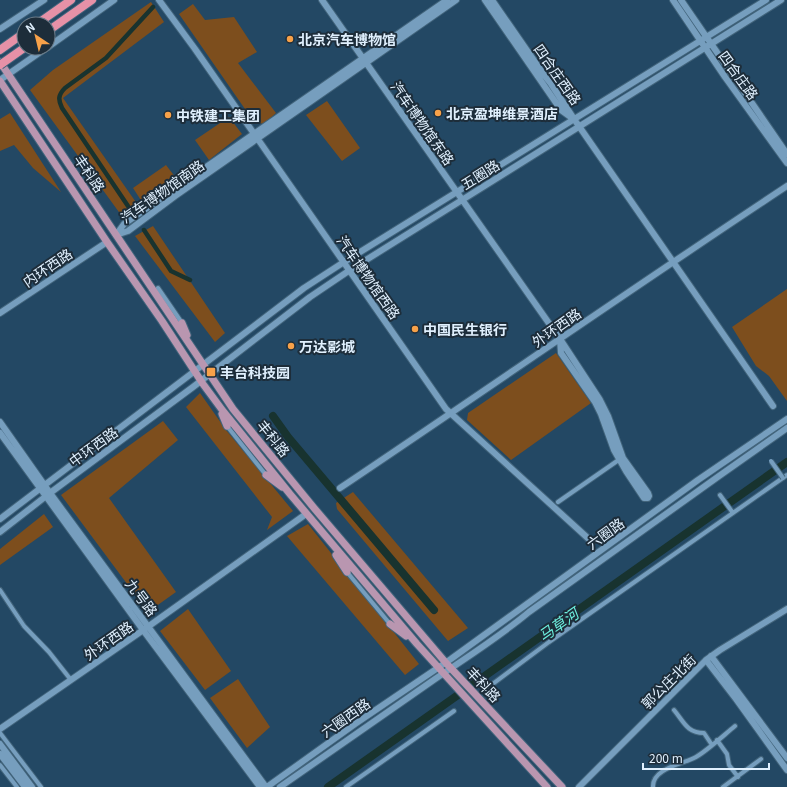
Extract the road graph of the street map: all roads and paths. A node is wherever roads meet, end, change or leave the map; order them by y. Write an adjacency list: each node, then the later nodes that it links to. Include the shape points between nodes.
1 (44, 0): 17 (street)
2 (71, 0): 15 (highway)
3 (92, 0): 16 (highway)
4 (114, 0): 21 (street)
5 (159, 0): 33 (street, 汽车博物馆西路)
6 (322, 0): 27 (street, 汽车博物馆东路)
7 (447, 0): 27 (street, 汽车博物馆南路)
8 (456, 0): 27 (street, 汽车博物馆南路)
9 (485, 0): 31 (street, 四合庄西路, via 561,110)
10 (492, 0): 31 (street, 四合庄西路)
11 (673, 0): 20 (street, 四合庄路)
12 (681, 0): 18 (street, 四合庄路)
13 (766, 0): 18 (street, 五圈路)
14 (781, 0): 22 (street, 五圈路)
15 (48, 16)
16 (56, 25)
17 (0, 29)
18 (706, 37): 20 (street, 五圈路); 22 (street, 四合庄路)
19 (16, 39): 24 (highway)
20 (700, 40): 23 (street, 四合庄路); 31 (street, 五圈路)
21 (56, 41)
22 (711, 43): 23 (street, 五圈路); 34 (street, 四合庄路)
23 (705, 47): 32 (street, 五圈路); 35 (street, 四合庄路)
24 (0, 50)
25 (16, 53): 28 (highway, bridge)
26 (34, 56): 29 (street)
27 (365, 60): 33 (street, 汽车博物馆南路); 37 (street, 汽车博物馆东路)
28 (0, 63): 29 (main road, 丰科路)
29 (8, 74): 30 (street); 39 (main road, 丰科路)
30 (0, 80): 40 (main road, 丰科路)
31 (574, 119): 32 (street); 37 (street, 五圈路)
32 (579, 127): 38 (street, 五圈路); 41 (street)
33 (256, 136): 39 (street, 汽车博物馆南路, via 128,231); 42 (street, 汽车博物馆西路)
34 (787, 154)
35 (787, 163)
36 (787, 186): 41 (street, 外环西路)
37 (457, 192): 38 (street, 汽车博物馆东路); 42 (street, 五圈路)
38 (462, 200): 43 (street, 五圈路); 48 (street, 汽车博物馆东路)
39 (116, 235): 44 (main road, 丰科路)
40 (107, 242): 46 (street, 内环西路); 51 (main road, 丰科路)
41 (673, 261): 48 (street, 外环西路); 55 (street)
42 (344, 262): 43 (street, 汽车博物馆西路); 50 (street, 五圈路, via 304,288)
43 (350, 270): 52 (street, 五圈路, via 310,297); 56 (street, 汽车博物馆西路)
44 (141, 272): 45 (main road); 49 (main road, 丰科路)
45 (158, 288): 47 (street)
46 (0, 313)
47 (182, 323): 49 (main road)
48 (560, 340): 56 (street, 外环西路); 62 (street, via 561,353 595,402 614,450)
49 (191, 346): 50 (main road, 丰科路)
50 (203, 365): 51 (street, 五圈路); 52 (main road, 丰科路)
51 (195, 371): 53 (main road, 丰科路); 66 (street, 中环西路)
52 (210, 374): 53 (street, 五圈路); 86 (main road, 丰科路, via 233,409 314,508)
53 (200, 381): 54 (main road, 丰科路); 68 (street, 中环西路)
54 (218, 404): 59 (main road); 69 (main road, 丰科路)
55 (773, 406)
56 (451, 414): 67 (street, 外环西路); 76 (street, 汽车博物馆西路)
57 (787, 419): 86 (street, 六圈路)
58 (0, 422): 66 (street, 九号路)
59 (227, 426): 64 (street, 丰科路)
60 (787, 428): 88 (street, 六圈路)
61 (0, 433): 66 (street, 九号路)
62 (621, 459): 62 (street, via 644,498 648,498 648,493); 71 (street)
63 (771, 461): 65 (street, bridge)
64 (266, 475): 69 (main road)
65 (784, 477): 72 (street)
66 (42, 487): 68 (street, 九号路); 74 (street, 中环西路)
67 (340, 488)
68 (48, 494): 75 (street, 中环西路); 82 (street, 九号路)
69 (290, 494): 73 (main road, 丰科路)
70 (720, 494): 72 (street)
71 (558, 502)
72 (733, 513): 91 (street)
73 (306, 514): 77 (main road, 丰科路); 82 (street, 外环西路)
74 (0, 519)
75 (0, 532)
76 (591, 541)
77 (330, 542): 78 (main road); 83 (main road, 丰科路)
78 (347, 572): 81 (street)
79 (0, 590): 90 (street, via 24,626)
80 (787, 609): 84 (street, 郭公庄北街)
81 (390, 624): 83 (main road)
82 (146, 628): 90 (street, 外环西路); 110 (street, 九号路); 111 (street, 九号路)
83 (417, 644): 87 (main road, 丰科路)
84 (712, 656): 85 (street, 郭公庄北街); 101 (street)
85 (706, 660): 104 (street); 116 (street, 郭公庄北街)
86 (446, 662): 87 (street, 六圈路); 88 (main road, 丰科路)
87 (438, 668): 89 (main road, 丰科路); 111 (street, 六圈西路)
88 (452, 669): 89 (street, 六圈路); 115 (main road, 丰科路)
89 (443, 674): 112 (street, 六圈西路); 114 (main road, 丰科路)
90 (71, 680): 95 (street, 外环西路)
91 (486, 689)
92 (674, 710): 99 (street, via 689,730 704,734)
93 (454, 711): 113 (street)
94 (735, 726): 97 (street)
95 (0, 729)
96 (0, 733): 109 (street)
97 (717, 740): 99 (street); 105 (street, via 728,754 729,765)
98 (0, 744): 108 (street)
99 (712, 745): 117 (street, via 696,757 669,767 659,774)
100 (0, 754): 107 (street)
101 (787, 758)
102 (761, 759): 105 (street)
103 (0, 765): 106 (street)
104 (787, 770)
105 (738, 777): 118 (street)
106 (17, 787)
107 (25, 787)
108 (32, 787)
109 (41, 787)
110 (260, 787)
111 (266, 787)
112 (280, 787)
113 (346, 787)
114 (547, 787)
115 (562, 787)
116 (579, 787)
117 (653, 787)
118 (723, 787)

